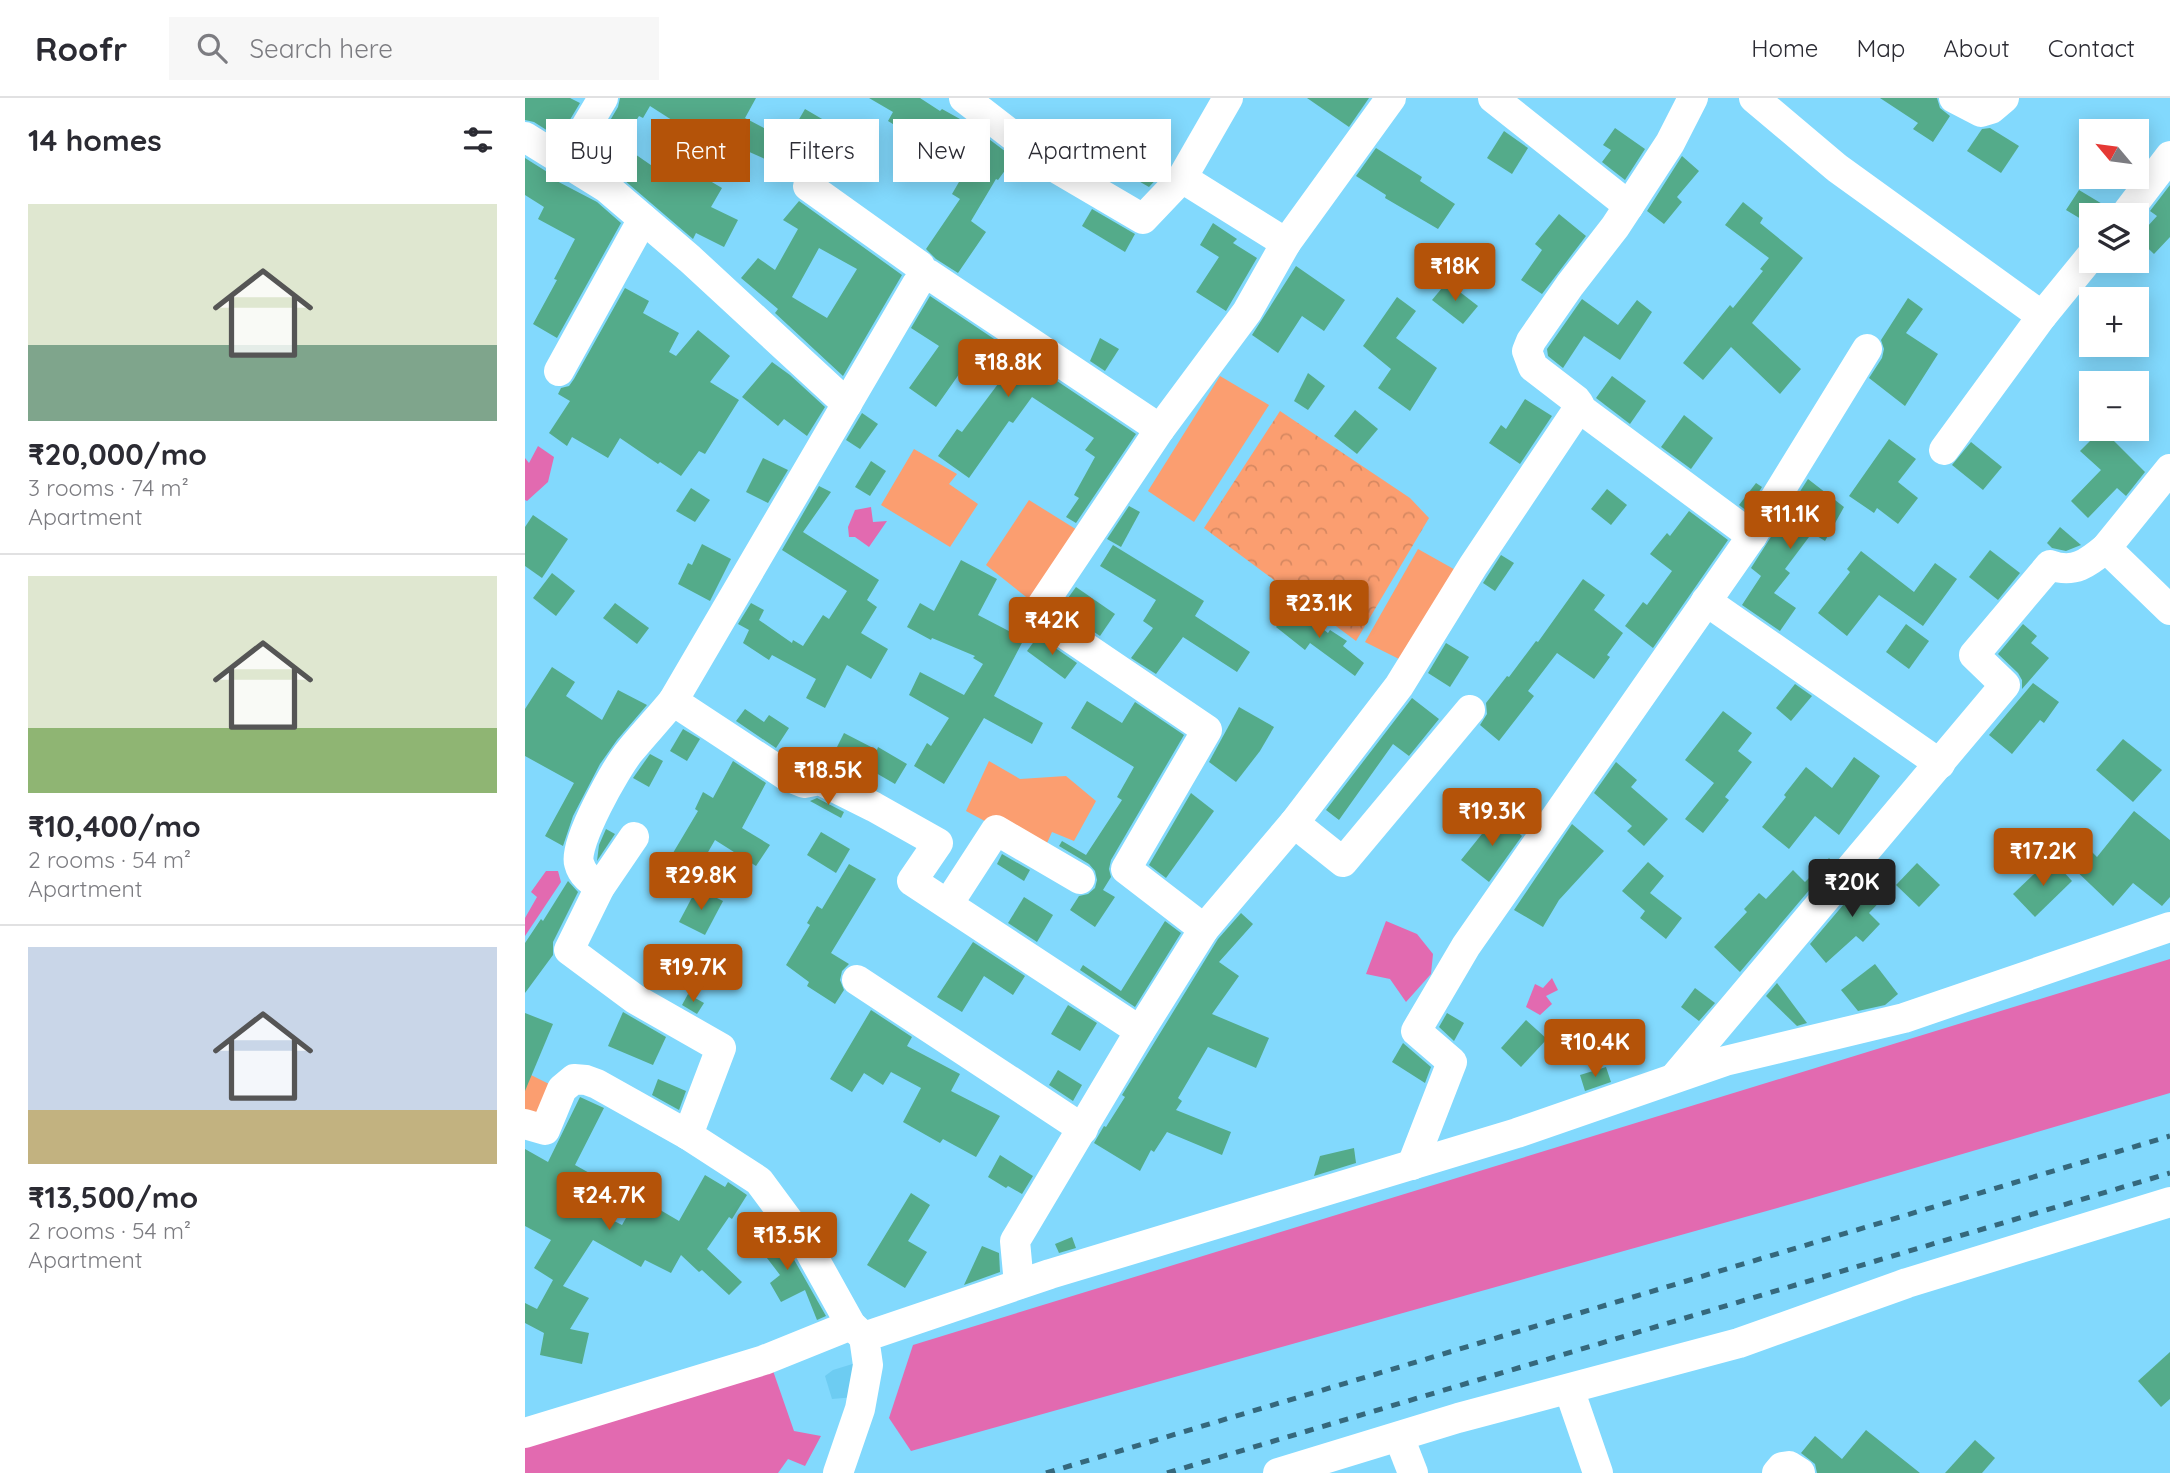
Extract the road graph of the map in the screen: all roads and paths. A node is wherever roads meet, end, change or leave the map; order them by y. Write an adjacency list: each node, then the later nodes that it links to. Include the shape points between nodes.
1 (603, 98): 10 (street)
2 (1229, 98): 14 (street)
3 (1391, 98): 20 (street)
4 (1493, 98): 18 (street)
5 (1693, 98): 18 (street)
6 (1754, 98): 23 (street, via 1837,168)
7 (1954, 98): 8 (street, via 1981,112)
8 (2004, 98)
9 (969, 99): 14 (street, via 1051,165 1143,219)
10 (591, 119)
11 (525, 137): 12 (street)
12 (546, 150)
13 (2170, 156): 17 (street)
14 (1182, 178): 20 (street)
15 (597, 182): 19 (street)
16 (808, 186): 22 (street, via 920,266)
17 (2134, 203)
18 (1629, 206): 27 (street, via 1527,351 1533,367 1568,392)
19 (643, 219): 25 (street); 26 (street)
20 (1286, 243): 28 (street, via 1247,312)
21 (2079, 271): 23 (street)
22 (924, 275): 26 (street); 28 (street, via 932,275)
23 (2042, 316): 29 (street)
24 (1867, 349): 31 (street)
25 (559, 371)
26 (847, 404): 35 (street)
27 (1578, 407): 31 (street); 38 (street, via 1399,686)
28 (1160, 429): 44 (street, via 1036,614 1207,730 1126,869)
29 (1944, 450)
30 (2170, 469): 32 (street)
31 (1752, 536): 33 (street)
32 (2106, 548): 34 (street); 37 (street, via 2089,562 2064,570 2050,565 1974,655 2005,685)
33 (1706, 601): 37 (street); 51 (street, via 1466,946 1416,1031 1452,1062)
34 (2170, 610)
35 (673, 701): 41 (street, via 629,752 582,836 579,863 586,877); 42 (street, via 787,776 804,783 820,780 938,843 912,881)
36 (1470, 710): 38 (street, via 1343,862)
37 (1940, 764): 47 (street)
38 (1294, 823): 44 (street)
39 (635, 837): 41 (street)
40 (1080, 879): 42 (street, via 996,830)
41 (600, 887): 50 (street, via 569,950 635,999 721,1048)
42 (948, 904): 46 (street)
43 (2170, 927): 47 (street, via 1904,1018)
44 (1204, 929): 46 (street)
45 (857, 980): 49 (street)
46 (1140, 1031): 49 (street)
47 (1675, 1077): 51 (street)
48 (525, 1124): 50 (street, via 545,1130 562,1088 574,1079 597,1084)
49 (1083, 1129): 53 (street, via 1015,1241)
50 (688, 1135): 54 (street, via 759,1181 807,1246)
51 (1412, 1165): 53 (street)
52 (2170, 1202): 55 (street, via 1907,1283 1739,1343)
53 (1019, 1284): 54 (street)
54 (858, 1331): 56 (street); 58 (street, via 868,1365 860,1409)
55 (1569, 1389): 57 (street); 61 (street)
56 (525, 1433)
57 (1399, 1437): 59 (street); 60 (street)
58 (838, 1473)
59 (1278, 1473)
60 (1413, 1473)
61 (1598, 1473)
62 (1777, 1473): 63 (street, via 1789,1466)
63 (1800, 1473)

